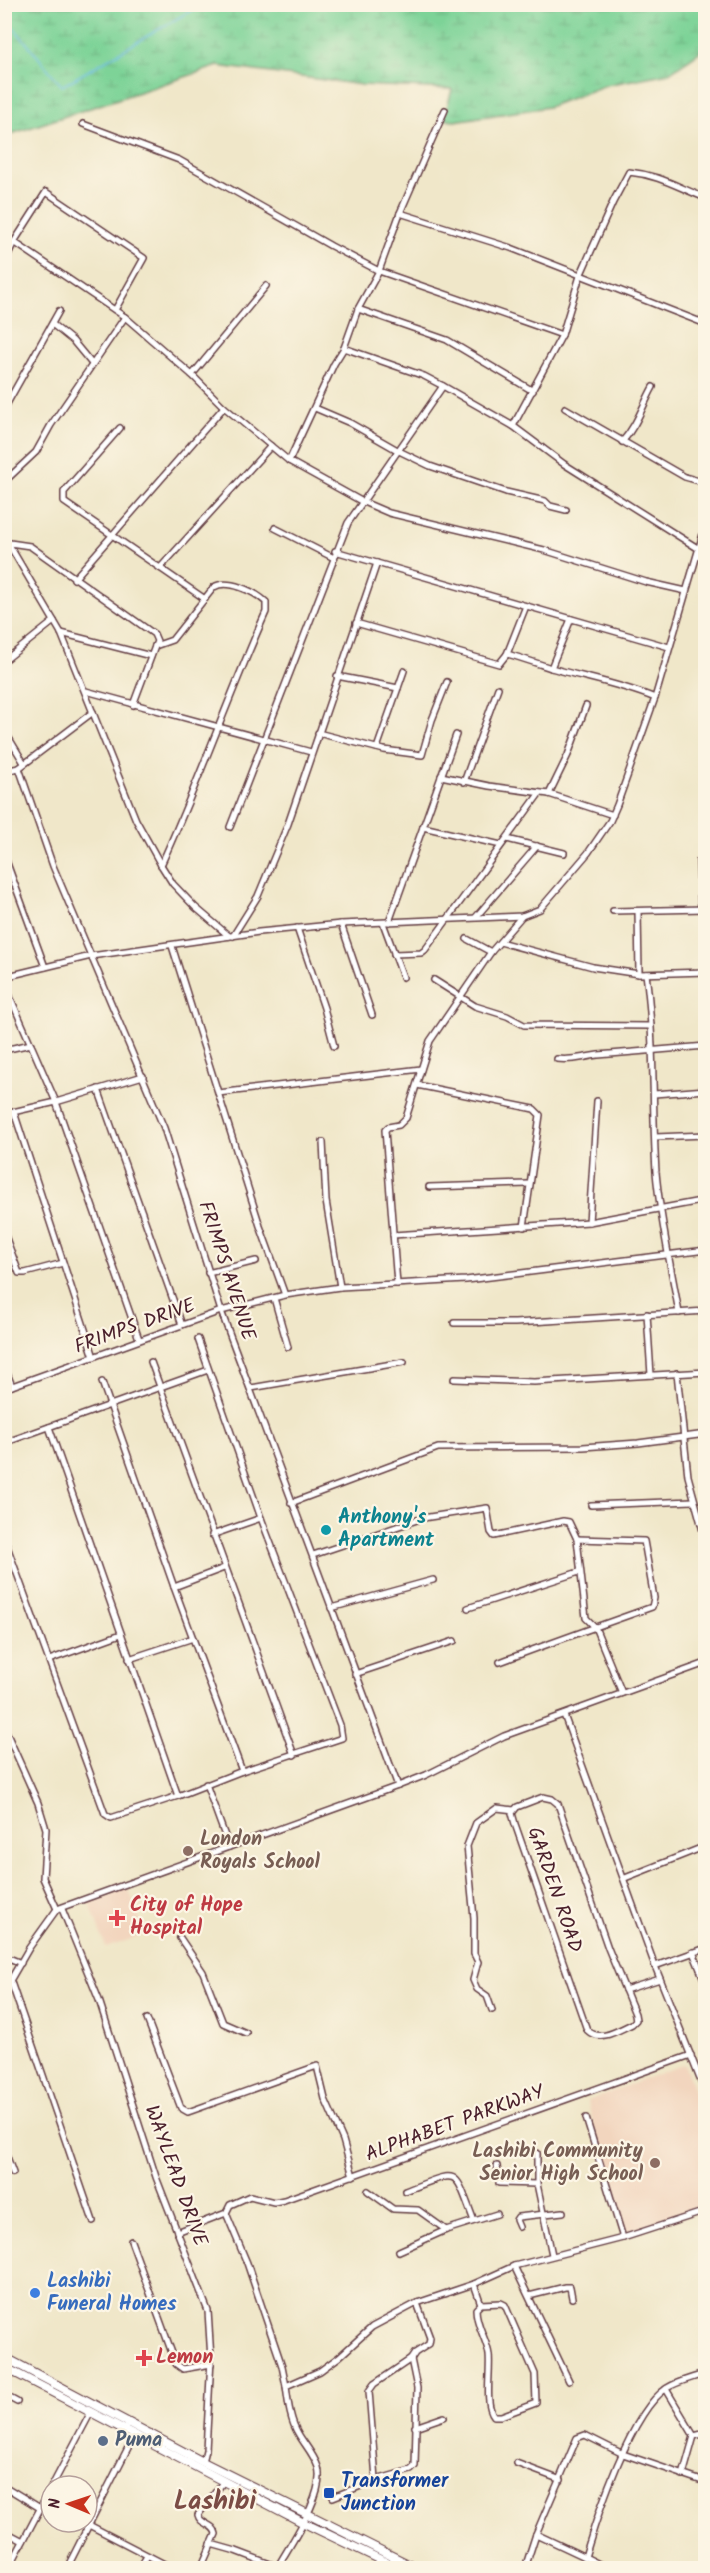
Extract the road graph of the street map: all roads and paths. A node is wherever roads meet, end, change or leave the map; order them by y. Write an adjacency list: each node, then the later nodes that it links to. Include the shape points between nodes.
1 (445, 110): 4 (street)
2 (83, 124): 7 (street, via 179,160)
3 (705, 198): 8 (street, via 668,180 629,172)
4 (400, 213): 7 (street); 8 (street, via 511,248)
5 (14, 242): 6 (street); 11 (street); 11 (street, via 46,192 144,258)
6 (4, 263)
7 (379, 271): 10 (street); 16 (street)
8 (580, 276): 15 (street); 16 (street)
9 (266, 286): 19 (street)
10 (358, 309): 17 (street); 22 (street, via 447,340)
11 (115, 310): 13 (street)
12 (59, 311): 14 (street)
13 (125, 317): 18 (street); 19 (street)
14 (52, 324): 18 (street); 26 (street)
15 (705, 324)
16 (562, 335): 22 (street)
17 (344, 348): 20 (street); 24 (street)
18 (92, 364): 33 (street, via 36,452)
19 (192, 375): 23 (street)
20 (442, 386): 27 (street); 31 (street)
21 (653, 387): 29 (street, via 636,426)
22 (533, 391): 27 (street)
23 (224, 407): 30 (street); 39 (street)
24 (315, 408): 31 (street); 32 (street)
25 (565, 408): 29 (street)
26 (4, 409)
27 (513, 426): 42 (street, via 564,464)
28 (120, 428): 39 (street, via 62,497)
29 (622, 442): 34 (street, via 685,477)
30 (271, 446): 32 (street); 45 (street)
31 (399, 452): 35 (street); 36 (street, via 464,478)
32 (289, 461): 35 (street)
33 (4, 482)
34 (705, 483)
35 (361, 501): 43 (street); 47 (street, via 389,513 544,550)
36 (566, 510)
37 (705, 524): 42 (street)
38 (275, 528): 43 (street)
39 (112, 535): 45 (street); 46 (street)
40 (4, 536): 41 (street)
41 (10, 543): 46 (street, via 30,546); 51 (street)
42 (699, 549): 47 (street)
43 (334, 554): 44 (street); 74 (street, via 308,630)
44 (377, 563): 49 (street); 52 (street)
45 (160, 568): 48 (street)
46 (74, 579): 54 (street, via 154,634)
47 (686, 591): 55 (street)
48 (205, 599): 54 (street, via 172,640); 70 (street, via 214,587 228,583 263,599 267,607)
49 (526, 606): 50 (street); 56 (street)
50 (571, 619): 55 (street); 59 (street)
51 (54, 621): 53 (street); 58 (street)
52 (356, 623): 56 (street, via 499,664); 61 (street)
53 (61, 633): 57 (street); 65 (street)
54 (155, 645): 57 (street)
55 (669, 647): 66 (street)
56 (507, 654): 59 (street)
57 (151, 656): 67 (street)
58 (4, 662)
59 (551, 668): 66 (street)
60 (404, 671): 63 (street)
61 (337, 676): 63 (street); 72 (street)
62 (447, 682): 75 (street, via 422,755)
63 (398, 688): 75 (street)
64 (498, 688): 81 (street)
65 (86, 692): 67 (street); 69 (street)
66 (655, 698): 84 (street)
67 (133, 705): 70 (street)
68 (586, 706): 83 (street)
69 (93, 712): 77 (street); 93 (street, via 136,820)
70 (219, 728): 74 (street); 93 (street)
71 (4, 730): 77 (street)
72 (318, 733): 75 (street); 76 (street)
73 (456, 735): 80 (street)
74 (262, 740): 76 (street); 85 (street)
75 (377, 748)
76 (311, 752): 103 (street, via 288,824 258,896)
77 (24, 763): 78 (street)
78 (19, 768): 79 (street); 109 (street, FRIMPS AVENUE, via 53,866)
79 (4, 771)
80 (441, 776): 81 (street); 86 (street)
81 (464, 782): 82 (street)
82 (539, 794): 83 (street); 87 (street)
83 (549, 794): 84 (street)
84 (613, 815): 97 (street, via 588,854 540,909)
85 (230, 827)
86 (423, 827): 88 (street); 100 (street)
87 (507, 839): 88 (street); 89 (street)
88 (501, 845): 99 (street)
89 (537, 846): 90 (street); 98 (street)
90 (564, 853)
91 (4, 855): 110 (street)
92 (702, 856): 94 (street, via 699,861)
93 (161, 865): 103 (street, via 195,907)
94 (703, 909): 96 (street)
95 (613, 911): 96 (street)
96 (638, 911): 112 (street)
97 (522, 916): 98 (street); 105 (street)
98 (477, 917): 99 (street)
99 (446, 919): 100 (street); 108 (street, via 421,953)
100 (386, 922): 101 (street); 108 (street)
101 (341, 924): 102 (street); 118 (street)
102 (297, 928): 103 (street); 121 (street)
103 (231, 936): 106 (street)
104 (467, 939): 107 (street)
105 (500, 942): 107 (street); 112 (street, via 593,967)
106 (172, 946): 109 (street); 131 (street)
107 (491, 952): 117 (street)
108 (394, 954): 114 (street)
109 (91, 956): 110 (street); 127 (street, FRIMPS AVENUE)
110 (45, 967): 113 (street)
111 (705, 972): 112 (street)
112 (642, 974): 119 (street)
113 (4, 977)
114 (403, 977)
115 (434, 980): 117 (street)
116 (4, 983): 120 (street)
117 (460, 997): 119 (street, via 524,1025); 126 (street, via 430,1041)
118 (372, 1015)
119 (651, 1026): 124 (street)
120 (31, 1044): 123 (street); 134 (street)
121 (334, 1046)
122 (705, 1046): 124 (street)
123 (4, 1050)
124 (652, 1051): 125 (street, via 585,1056 575,1061); 132 (street)
125 (557, 1059)
126 (421, 1070): 128 (street); 131 (street)
127 (143, 1076): 129 (street); 152 (street, FRIMPS AVENUE, via 164,1128)
128 (417, 1085): 140 (street, via 538,1112 541,1119); 147 (street, via 404,1121 385,1132)
129 (99, 1089): 134 (street); 162 (street)
130 (705, 1090): 132 (street)
131 (218, 1094): 155 (street)
132 (654, 1094): 138 (street)
133 (597, 1101): 144 (street)
134 (56, 1102): 135 (street); 163 (street)
135 (14, 1112): 136 (street); 151 (street)
136 (4, 1114)
137 (705, 1134): 138 (street)
138 (655, 1137): 143 (street)
139 (322, 1142): 154 (street, via 326,1201)
140 (529, 1184): 141 (street); 145 (street)
141 (429, 1187)
142 (705, 1200): 143 (street)
143 (661, 1209): 144 (street); 149 (street)
144 (589, 1222): 145 (street)
145 (524, 1227): 147 (street)
146 (4, 1233): 151 (street, via 19,1273)
147 (393, 1235): 153 (street)
148 (705, 1250): 149 (street, FRIMPS DRIVE)
149 (667, 1254): 153 (street, FRIMPS DRIVE, via 535,1273); 159 (street)
150 (256, 1261): 152 (street)
151 (63, 1263): 166 (street)
152 (208, 1273): 157 (street, FRIMPS AVENUE)
153 (397, 1284): 154 (street, FRIMPS DRIVE)
154 (340, 1287): 155 (street, FRIMPS DRIVE)
155 (285, 1295): 156 (street, FRIMPS DRIVE)
156 (274, 1298): 157 (street, FRIMPS DRIVE); 165 (street)
157 (221, 1311): 162 (street, FRIMPS DRIVE); 178 (street, FRIMPS AVENUE)
158 (705, 1311): 159 (street)
159 (679, 1313): 160 (street)
160 (647, 1314): 161 (street); 173 (street)
161 (454, 1323)
162 (182, 1325): 163 (street, FRIMPS DRIVE)
163 (139, 1339): 166 (street, FRIMPS DRIVE)
164 (198, 1339): 170 (street)
165 (288, 1347)
166 (94, 1357): 176 (street, FRIMPS DRIVE)
167 (151, 1362): 177 (street)
168 (404, 1362): 178 (street)
169 (4, 1366): 176 (street)
170 (208, 1370): 177 (street); 188 (street)
171 (705, 1372): 172 (street)
172 (677, 1373): 173 (street); 183 (street)
173 (651, 1375): 174 (street, via 534,1382)
174 (454, 1379)
175 (102, 1382): 180 (street)
176 (12, 1386): 179 (street, FRIMPS DRIVE)
177 (160, 1387): 180 (street); 189 (street)
178 (251, 1388): 186 (street, FRIMPS AVENUE)
179 (4, 1389)
180 (111, 1404): 181 (street); 197 (street)
181 (50, 1427): 184 (street); 201 (street)
182 (705, 1434): 183 (street)
183 (683, 1436): 185 (street); 186 (street, via 583,1447 438,1448)
184 (4, 1443)
185 (693, 1501): 187 (street); 192 (street)
186 (291, 1503): 193 (street, FRIMPS AVENUE)
187 (591, 1505)
188 (261, 1518): 189 (street); 212 (street, via 343,1733 342,1738)
189 (212, 1535): 194 (street)
190 (4, 1538): 205 (street)
191 (577, 1539): 193 (street, via 569,1522 563,1521 494,1536 487,1508 423,1518); 195 (street); 200 (street, via 645,1543 655,1604)
192 (705, 1542)
193 (313, 1555): 198 (street, FRIMPS AVENUE)
194 (224, 1568): 197 (street); 212 (street)
195 (579, 1572): 199 (street); 200 (street, via 586,1618)
196 (433, 1580): 198 (street)
197 (174, 1587): 202 (street)
198 (331, 1608): 208 (street, FRIMPS AVENUE)
199 (468, 1608)
200 (596, 1627): 206 (street); 209 (street)
201 (121, 1634): 204 (street); 205 (street)
202 (193, 1638): 204 (street); 213 (street)
203 (454, 1641): 208 (street)
204 (129, 1659): 216 (street)
205 (50, 1660): 216 (street, via 105,1814 115,1818)
206 (500, 1662)
207 (705, 1664): 209 (street)
208 (355, 1674): 215 (street, FRIMPS AVENUE)
209 (622, 1693): 210 (street)
210 (564, 1715): 215 (street, via 504,1736); 220 (street)
211 (4, 1727): 221 (street, WAYLEAD DRIVE, via 38,1803 45,1829 43,1878)
212 (294, 1755): 213 (street)
213 (242, 1771): 214 (street)
214 (207, 1784): 216 (street); 219 (street)
215 (398, 1786): 219 (street)
216 (178, 1796)
217 (514, 1810): 231 (street, GARDEN ROAD, via 543,1797 558,1804); 231 (street, GARDEN ROAD, via 537,1890 592,2035 600,2037 635,2022); 233 (street, via 497,1808 476,1823 466,1845 474,1954 478,1962 473,1980 487,1996)
218 (705, 1846): 220 (street)
219 (229, 1847): 221 (street)
220 (625, 1878): 227 (street)
221 (60, 1909): 226 (street); 258 (street, WAYLEAD DRIVE, via 99,2000)
222 (180, 1938): 235 (street, via 202,1972 223,2023)
223 (705, 1948): 224 (street)
224 (693, 1952): 227 (street); 230 (street)
225 (4, 1956): 226 (street)
226 (21, 1963): 229 (street)
227 (655, 1966): 228 (street)
228 (660, 1979): 231 (street); 236 (street)
229 (11, 1982): 232 (street); 254 (street)
230 (705, 1984)
231 (625, 1990)
232 (4, 1991)
233 (492, 2010)
234 (147, 2019): 245 (street, via 181,2108 188,2112 317,2066)
235 (246, 2033)
236 (691, 2055): 238 (street); 245 (street, ALPHABET PARKWAY)
237 (705, 2068): 238 (street)
238 (697, 2071): 239 (street)
239 (705, 2094)
240 (586, 2118): 259 (street)
241 (4, 2148): 244 (street)
242 (537, 2153): 246 (street)
243 (497, 2166): 246 (street, via 499,2183)
244 (13, 2173)
245 (353, 2176): 251 (street, ALPHABET PARKWAY, via 274,2202 250,2196 230,2205)
246 (537, 2184): 252 (street)
247 (368, 2191): 257 (street, via 393,2209 418,2210)
248 (405, 2191): 255 (street, via 446,2175 455,2178 462,2186)
249 (705, 2211): 259 (street)
250 (563, 2212): 252 (street)
251 (226, 2213): 258 (street); 275 (street, via 247,2264)
252 (543, 2213): 256 (street, via 518,2217); 262 (street)
253 (497, 2214): 255 (street)
254 (93, 2221)
255 (474, 2221): 257 (street)
256 (519, 2227)
257 (446, 2230): 261 (street)
258 (177, 2232): 271 (street, WAYLEAD DRIVE, via 208,2311)
259 (623, 2238): 262 (street)
260 (131, 2241): 271 (street, via 176,2364 183,2369)
261 (399, 2251)
262 (552, 2255): 263 (street)
263 (514, 2266): 264 (street); 265 (street)
264 (474, 2284): 267 (street); 268 (street)
265 (530, 2296): 266 (street, via 570,2287); 274 (street)
266 (572, 2298)
267 (417, 2303): 270 (street, via 430,2338 429,2344); 275 (street, via 372,2327 320,2370)
268 (481, 2304): 268 (street, via 505,2305 535,2374 536,2403 501,2416 494,2416 489,2406 489,2353 476,2318 476,2309)
269 (4, 2357): 282 (main road)
270 (411, 2359): 281 (street, via 417,2388); 290 (street, via 369,2391)
271 (211, 2364): 286 (street, WAYLEAD DRIVE)
272 (4, 2367): 279 (main road)
273 (705, 2373): 276 (street)
274 (569, 2381)
275 (286, 2386): 299 (street, via 292,2421 318,2469 316,2498)
276 (666, 2389): 284 (street); 285 (street, via 647,2409)
277 (4, 2395): 278 (street)
278 (17, 2402)
279 (91, 2412): 282 (main road); 288 (street)
280 (444, 2417): 281 (street)
281 (415, 2427): 290 (street, via 415,2466)
282 (137, 2431): 286 (main road); 292 (main road); 296 (street)
283 (705, 2433): 284 (street)
284 (694, 2436): 289 (street)
285 (623, 2454): 289 (street); 291 (street, via 580,2436); 308 (street, via 602,2500)
286 (203, 2462): 299 (main road)
287 (516, 2463): 291 (street)
288 (59, 2474)
289 (683, 2475): 293 (street)
290 (376, 2480): 295 (street)
291 (561, 2480): 304 (street)
292 (225, 2481): 300 (main road); 306 (street, via 198,2515 216,2530)
293 (705, 2482)
294 (4, 2486): 297 (street)
295 (333, 2497)
296 (99, 2505)
297 (39, 2507)
298 (39, 2510): 305 (street)
299 (308, 2514): 300 (street); 316 (main road)
300 (302, 2522): 314 (street); 315 (main road)
301 (99, 2530): 307 (street)
302 (4, 2531): 305 (street)
303 (84, 2534): 310 (street)
304 (536, 2534): 308 (street); 317 (street)
305 (23, 2541): 309 (street)
306 (211, 2544): 313 (street); 314 (street)
307 (147, 2556): 311 (street); 312 (street)
308 (585, 2557): 318 (street)
309 (9, 2568)
310 (67, 2568)
311 (140, 2568)
312 (172, 2568)
313 (201, 2568)
314 (278, 2568)
315 (398, 2568)
316 (417, 2568)
317 (525, 2568)
318 (607, 2568)

